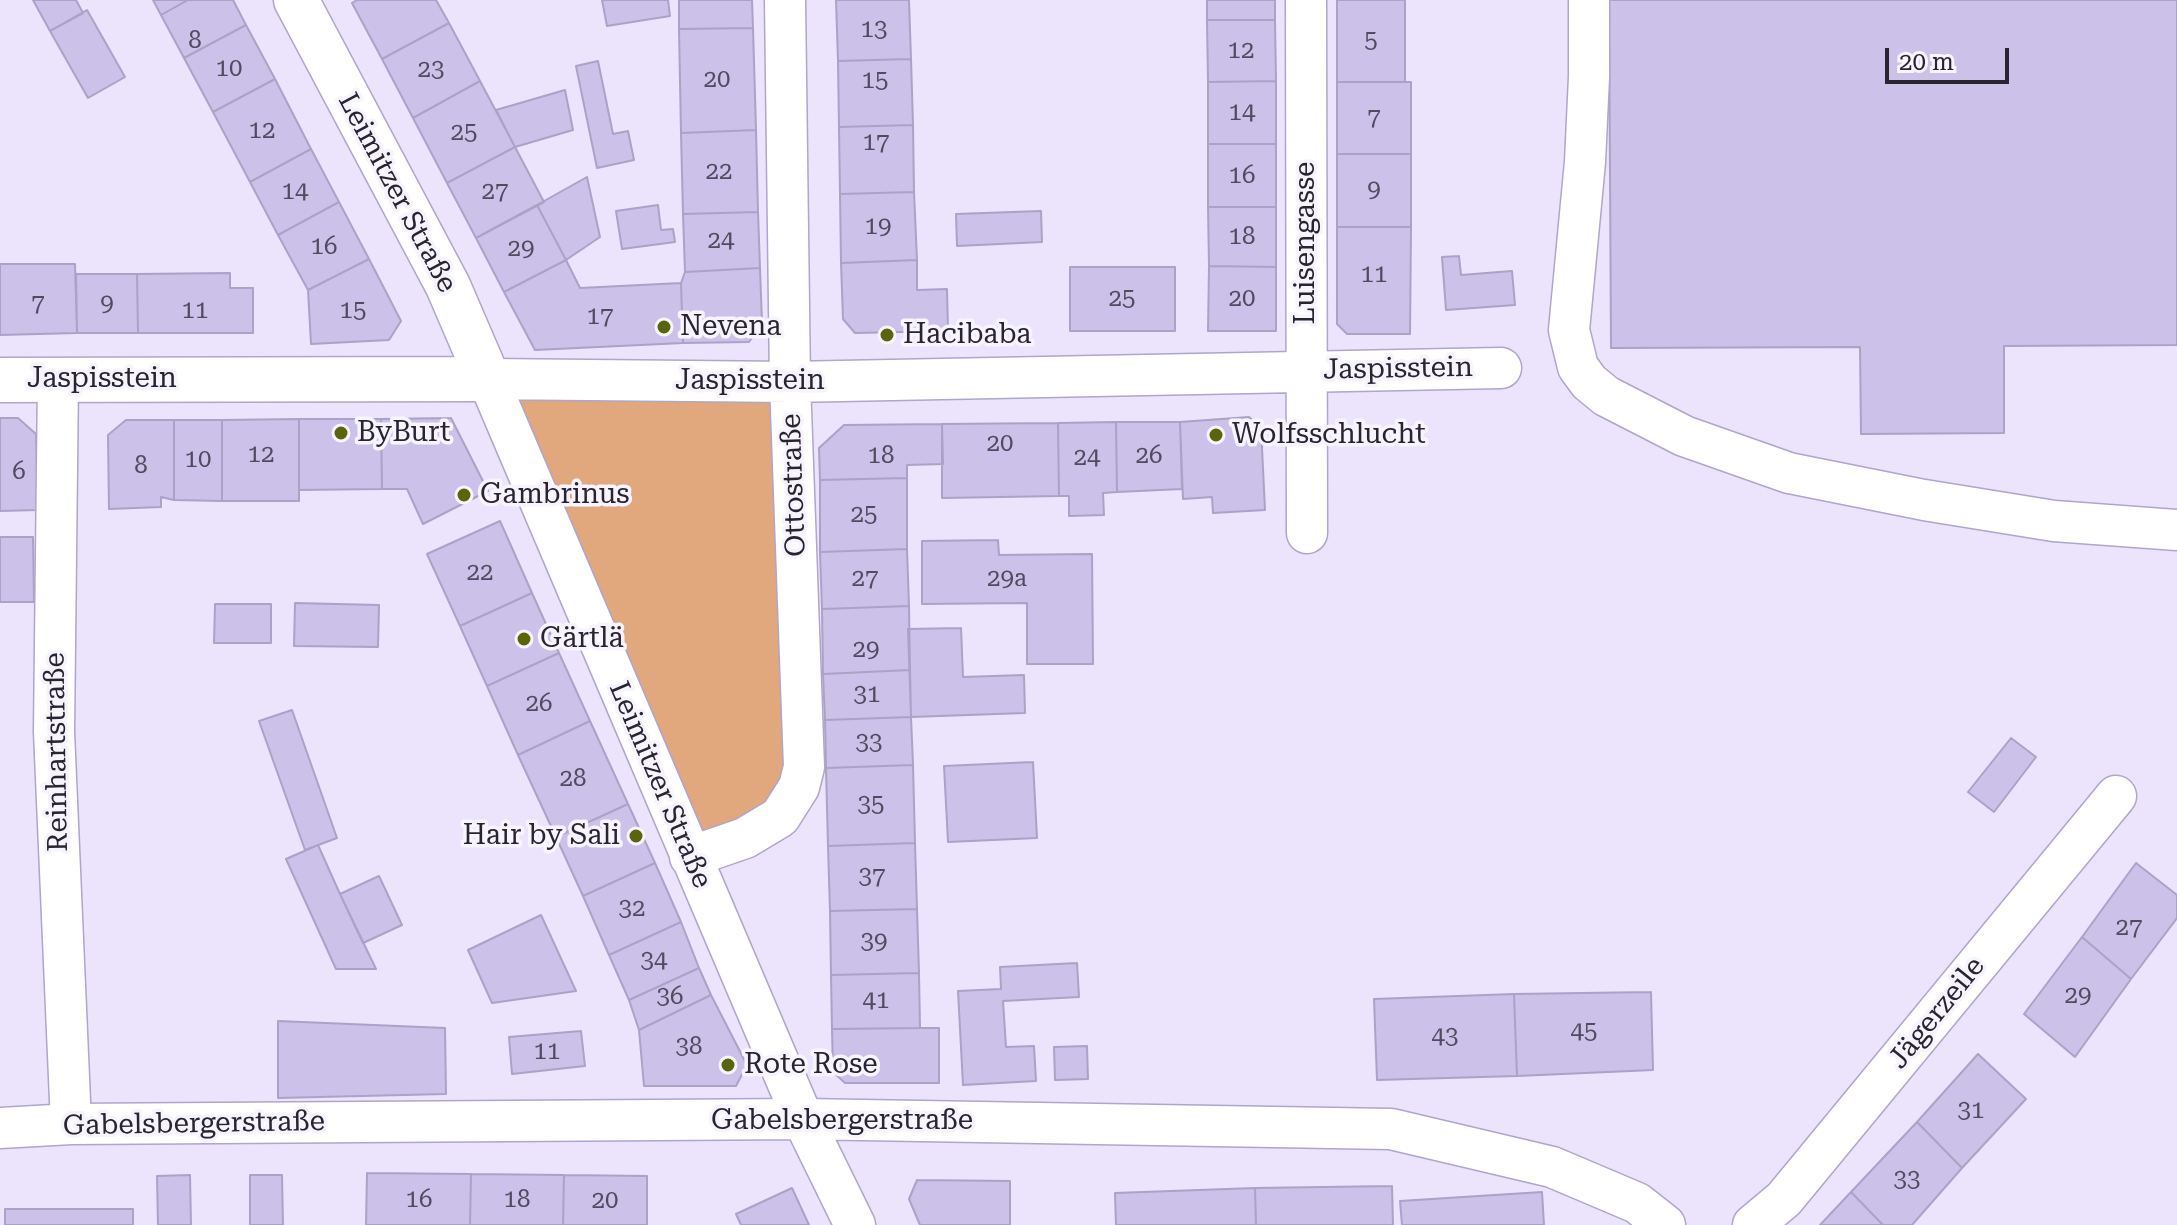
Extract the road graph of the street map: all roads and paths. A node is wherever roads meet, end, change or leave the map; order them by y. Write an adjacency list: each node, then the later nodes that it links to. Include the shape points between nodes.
1 (296, 0): 8 (main road, Leimitzer Straße, via 448,286)
2 (785, 0): 10 (street, Ottostraße)
3 (1306, 0): 6 (street, Luisengasse)
4 (1589, 0): 11 (street, via 1585,162 1569,330 1578,367 1589,382 1684,436 1789,473 2054,521)
5 (1501, 368): 6 (street, Jaspisstein)
6 (1307, 370): 10 (street, Jaspisstein); 12 (street, Luisengasse)
7 (58, 379): 8 (main road, Jaspisstein); 9 (main road, Jaspisstein); 16 (street, Reinhartstraße, via 54,732)
8 (488, 379): 10 (street, Jaspisstein); 14 (street, Leimitzer Straße)
9 (0, 380)
10 (790, 382): 14 (street, Ottostraße, via 804,767 799,787 780,817 745,838)
11 (2177, 530)
12 (1307, 533)
13 (2116, 796): 20 (street, Jägerzeile, via 1784,1199)
14 (690, 857): 15 (street, Leimitzer Straße)
15 (803, 1119): 16 (street, Gabelsbergerstraße); 18 (street, Leimitzer Straße); 19 (street, Gabelsbergerstraße, via 1391,1129 1552,1167 1637,1203)
16 (71, 1124): 17 (street, Gabelsbergerstraße)
17 (0, 1128)
18 (855, 1225)
19 (1665, 1225)
20 (1753, 1225)

